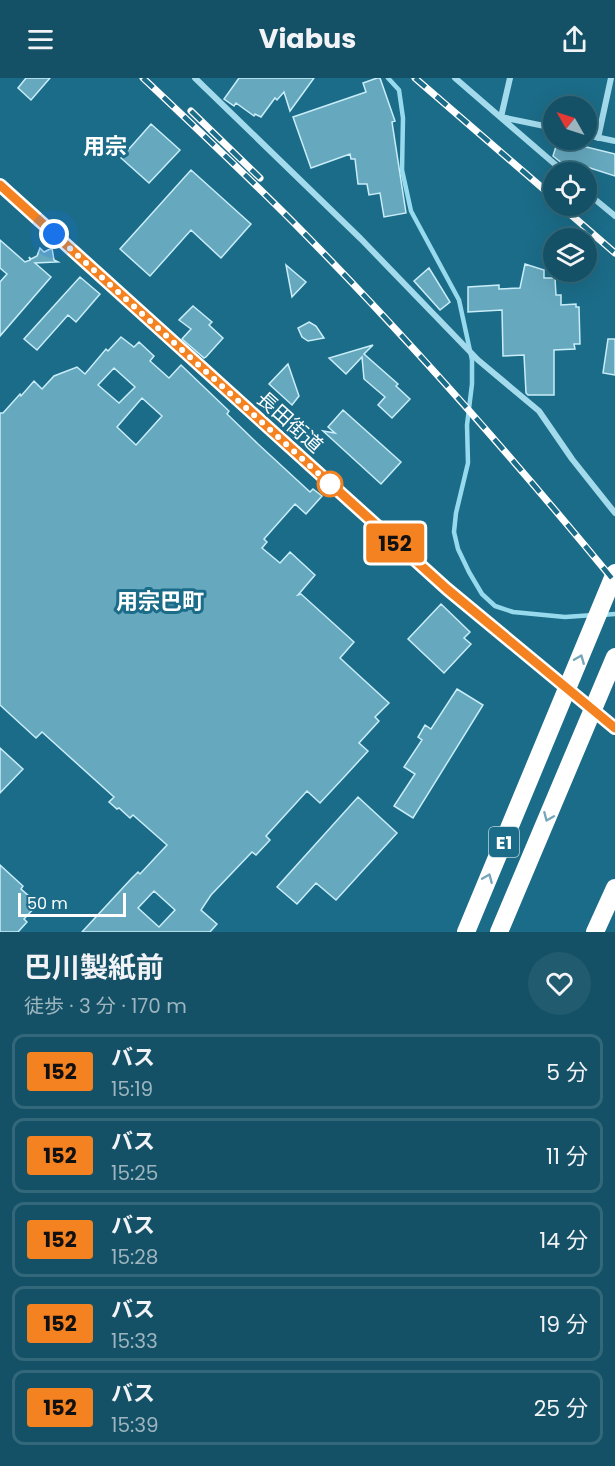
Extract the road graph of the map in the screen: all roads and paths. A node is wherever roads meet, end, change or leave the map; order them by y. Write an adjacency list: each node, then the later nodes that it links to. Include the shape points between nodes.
1 (195, 78): 13 (street, via 354,232 478,360 539,411)
2 (455, 78): 5 (street)
3 (510, 78): 5 (street)
4 (611, 78): 7 (street)
5 (501, 117): 6 (street); 9 (street)
6 (543, 126)
7 (598, 138): 8 (street)
8 (615, 141)
9 (553, 162)
10 (0, 185): 16 (main road, 長田街道, via 447,589)
11 (597, 201): 12 (street)
12 (615, 216)
13 (615, 513)
14 (615, 573): 18 (highway, E1, one-way to 14)
15 (615, 657): 19 (highway, E1, one-way to 19)
16 (615, 728)
17 (615, 888): 20 (highway)
18 (466, 932)
19 (499, 932)
20 (596, 932)

